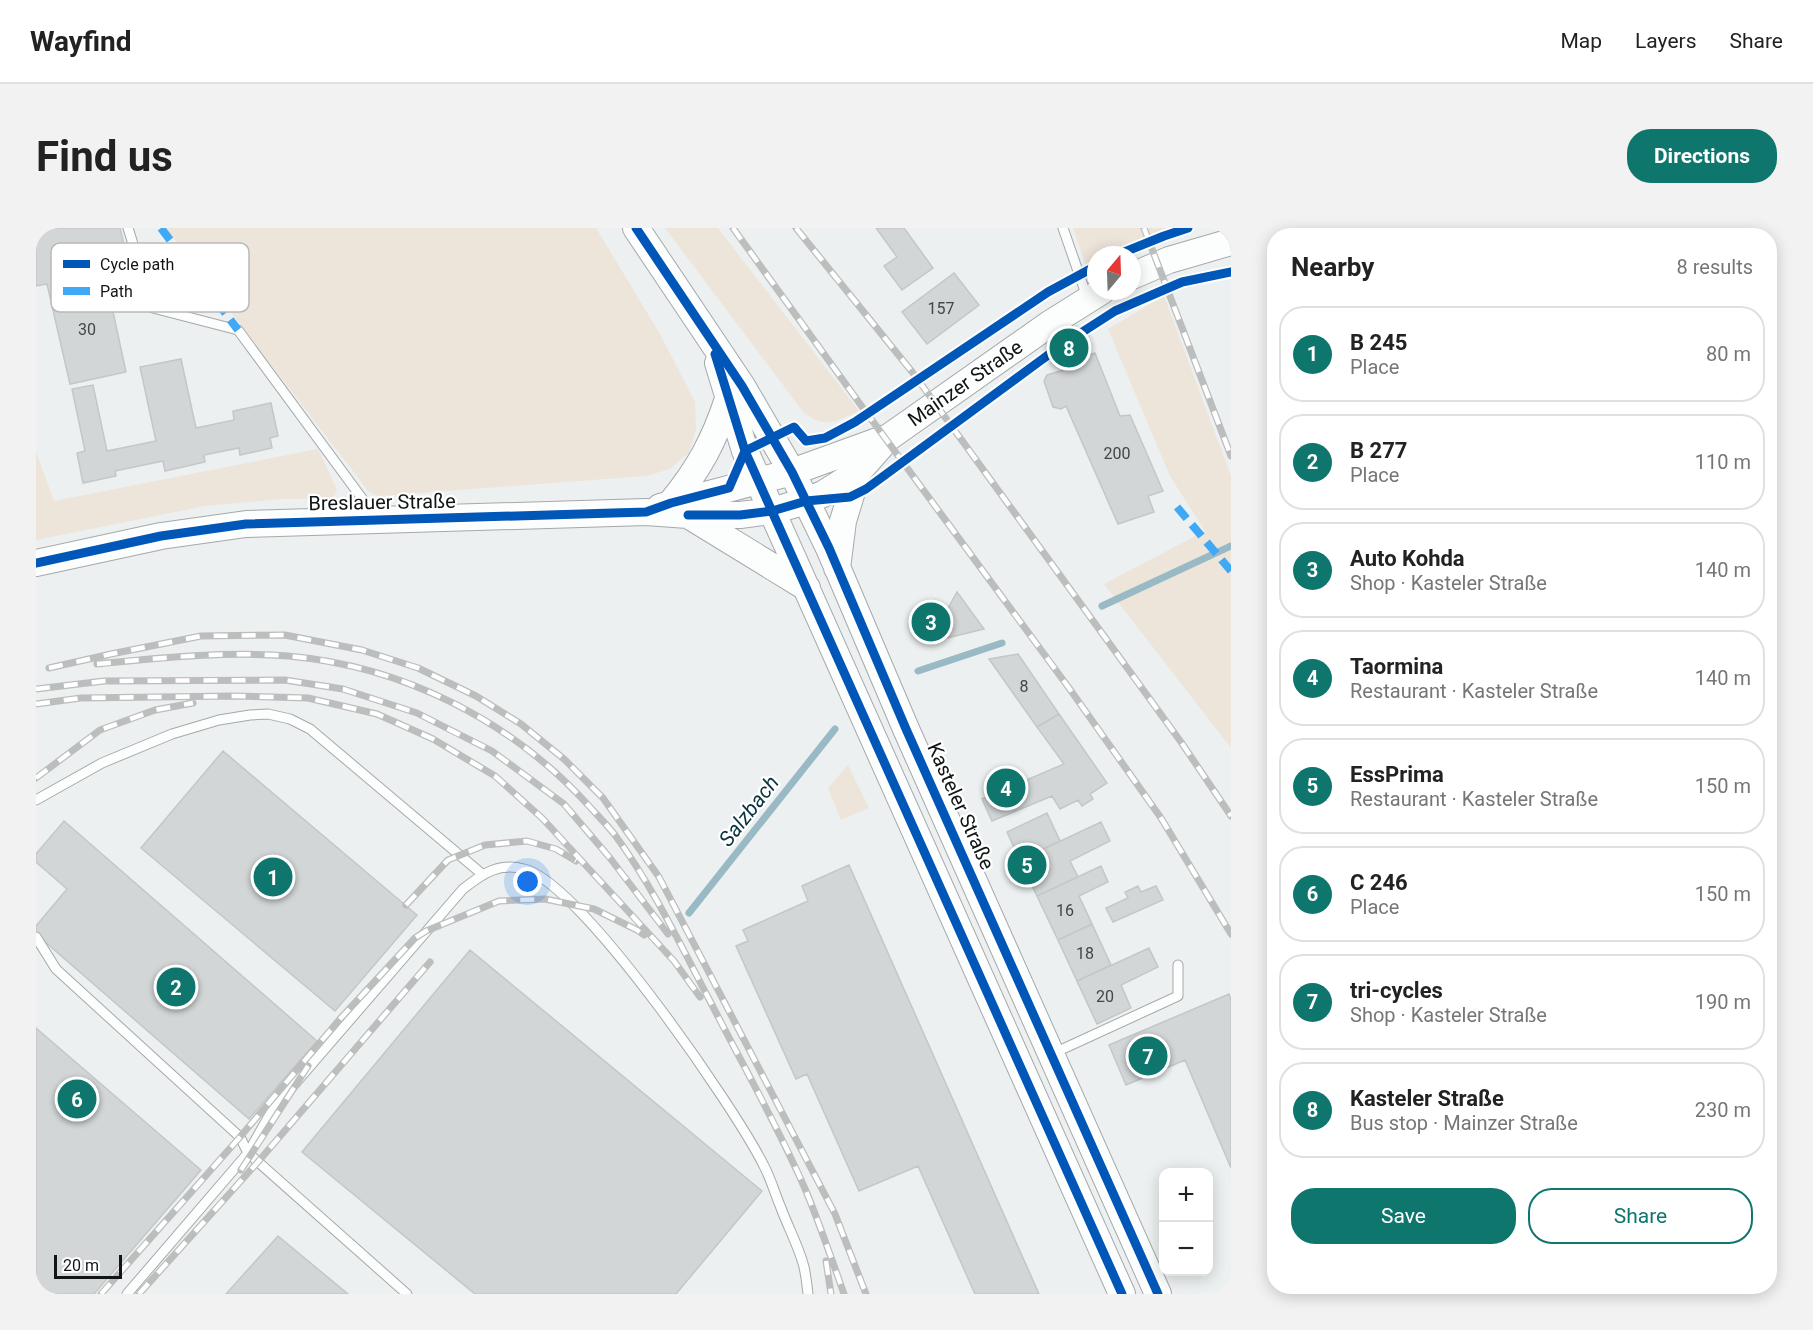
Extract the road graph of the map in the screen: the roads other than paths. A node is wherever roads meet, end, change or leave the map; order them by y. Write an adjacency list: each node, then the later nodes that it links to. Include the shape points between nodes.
1 (128, 228): 5 (lane)
2 (636, 228): 10 (main road, Kasteler Straße)
3 (1063, 228): 7 (lane)
4 (1231, 242): 6 (main road)
5 (133, 243)
6 (1141, 272)
7 (1087, 278)
8 (1087, 300): 12 (main road, Mainzer Straße)
9 (168, 312): 19 (lane, via 238,330)
10 (712, 343): 11 (main road, Kasteler Straße); 13 (main road, Kasteler Straße)
11 (728, 399): 15 (main road, Kasteler Straße); 17 (main road, via 711,444 687,482)
12 (880, 444): 13 (main road, Mainzer Straße); 14 (main road, Mainzer Straße)
13 (792, 472): 15 (main road, Mainzer Straße); 16 (main road, Kasteler Straße)
14 (858, 472): 16 (main road, Mainzer Straße); 21 (main road, via 843,521)
15 (759, 481): 17 (main road, Breslauer Straße); 18 (main road, Kasteler Straße)
16 (806, 501): 18 (main road, Mainzer Straße); 21 (main road, Kasteler Straße)
17 (679, 509): 18 (main road, Breslauer Straße, via 740,515); 19 (main road, Breslauer Straße); 22 (main road)
18 (772, 511): 22 (main road, Kasteler Straße)
19 (379, 520): 20 (main road, Breslauer Straße, via 246,524 161,536)
20 (36, 563)
21 (837, 568): 27 (main road, Kasteler Straße)
22 (807, 588): 32 (main road, Kasteler Straße)
23 (36, 800): 24 (lane, via 102,763 172,734 219,720 268,714 290,719 336,748)
24 (482, 874): 28 (lane, via 463,889 273,1109); 31 (lane, via 509,867 538,875 572,904 650,995 710,1077 764,1166 804,1266)
25 (36, 937): 28 (lane, via 56,969 240,1137)
26 (1178, 965): 27 (lane, via 1178,996)
27 (1052, 1054): 33 (main road, Kasteler Straße)
28 (248, 1153): 29 (lane); 30 (lane)
29 (127, 1294)
30 (407, 1294)
31 (808, 1294)
32 (1122, 1294)
33 (1158, 1294)

